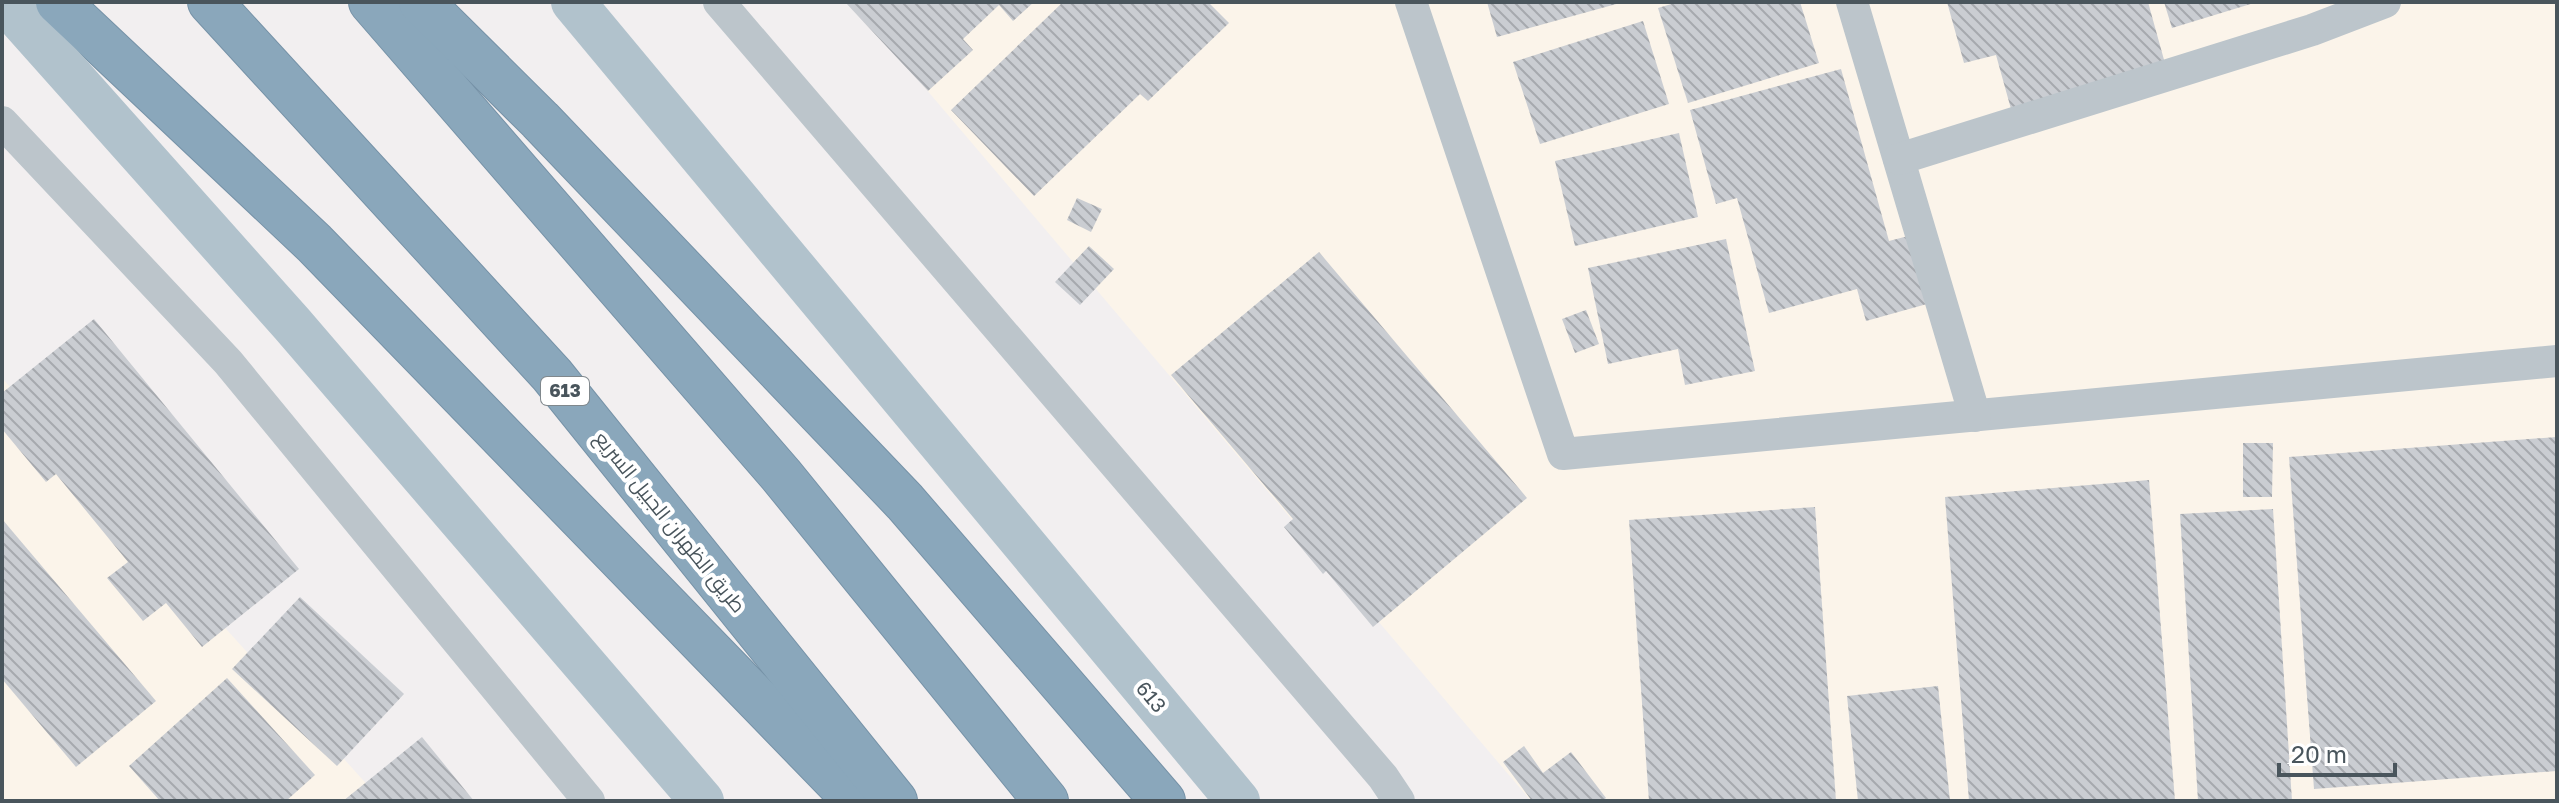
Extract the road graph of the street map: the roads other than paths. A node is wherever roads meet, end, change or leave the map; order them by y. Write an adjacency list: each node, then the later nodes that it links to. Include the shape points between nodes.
1 (5, 2): 16 (main road, via 292,324)
2 (58, 2): 17 (highway, via 314,243)
3 (210, 2): 18 (highway, طريق الظهران الجبيل السريع / 613, via 552,375)
4 (371, 2): 19 (highway, via 781,475)
5 (421, 2): 20 (highway, via 905,502)
6 (573, 2): 21 (main road, 613)
7 (719, 2): 22 (street)
8 (1411, 2): 14 (street, via 1563,454)
9 (1852, 2): 12 (street)
10 (2385, 2): 12 (street, via 2312,30)
11 (2, 122): 15 (street, via 228,362)
12 (1899, 159): 14 (street)
13 (2557, 361): 14 (street)
14 (1975, 416)
15 (589, 801)
16 (702, 801)
17 (856, 801)
18 (895, 801)
19 (1046, 801)
20 (1163, 801)
21 (1238, 801)
22 (1399, 801)

